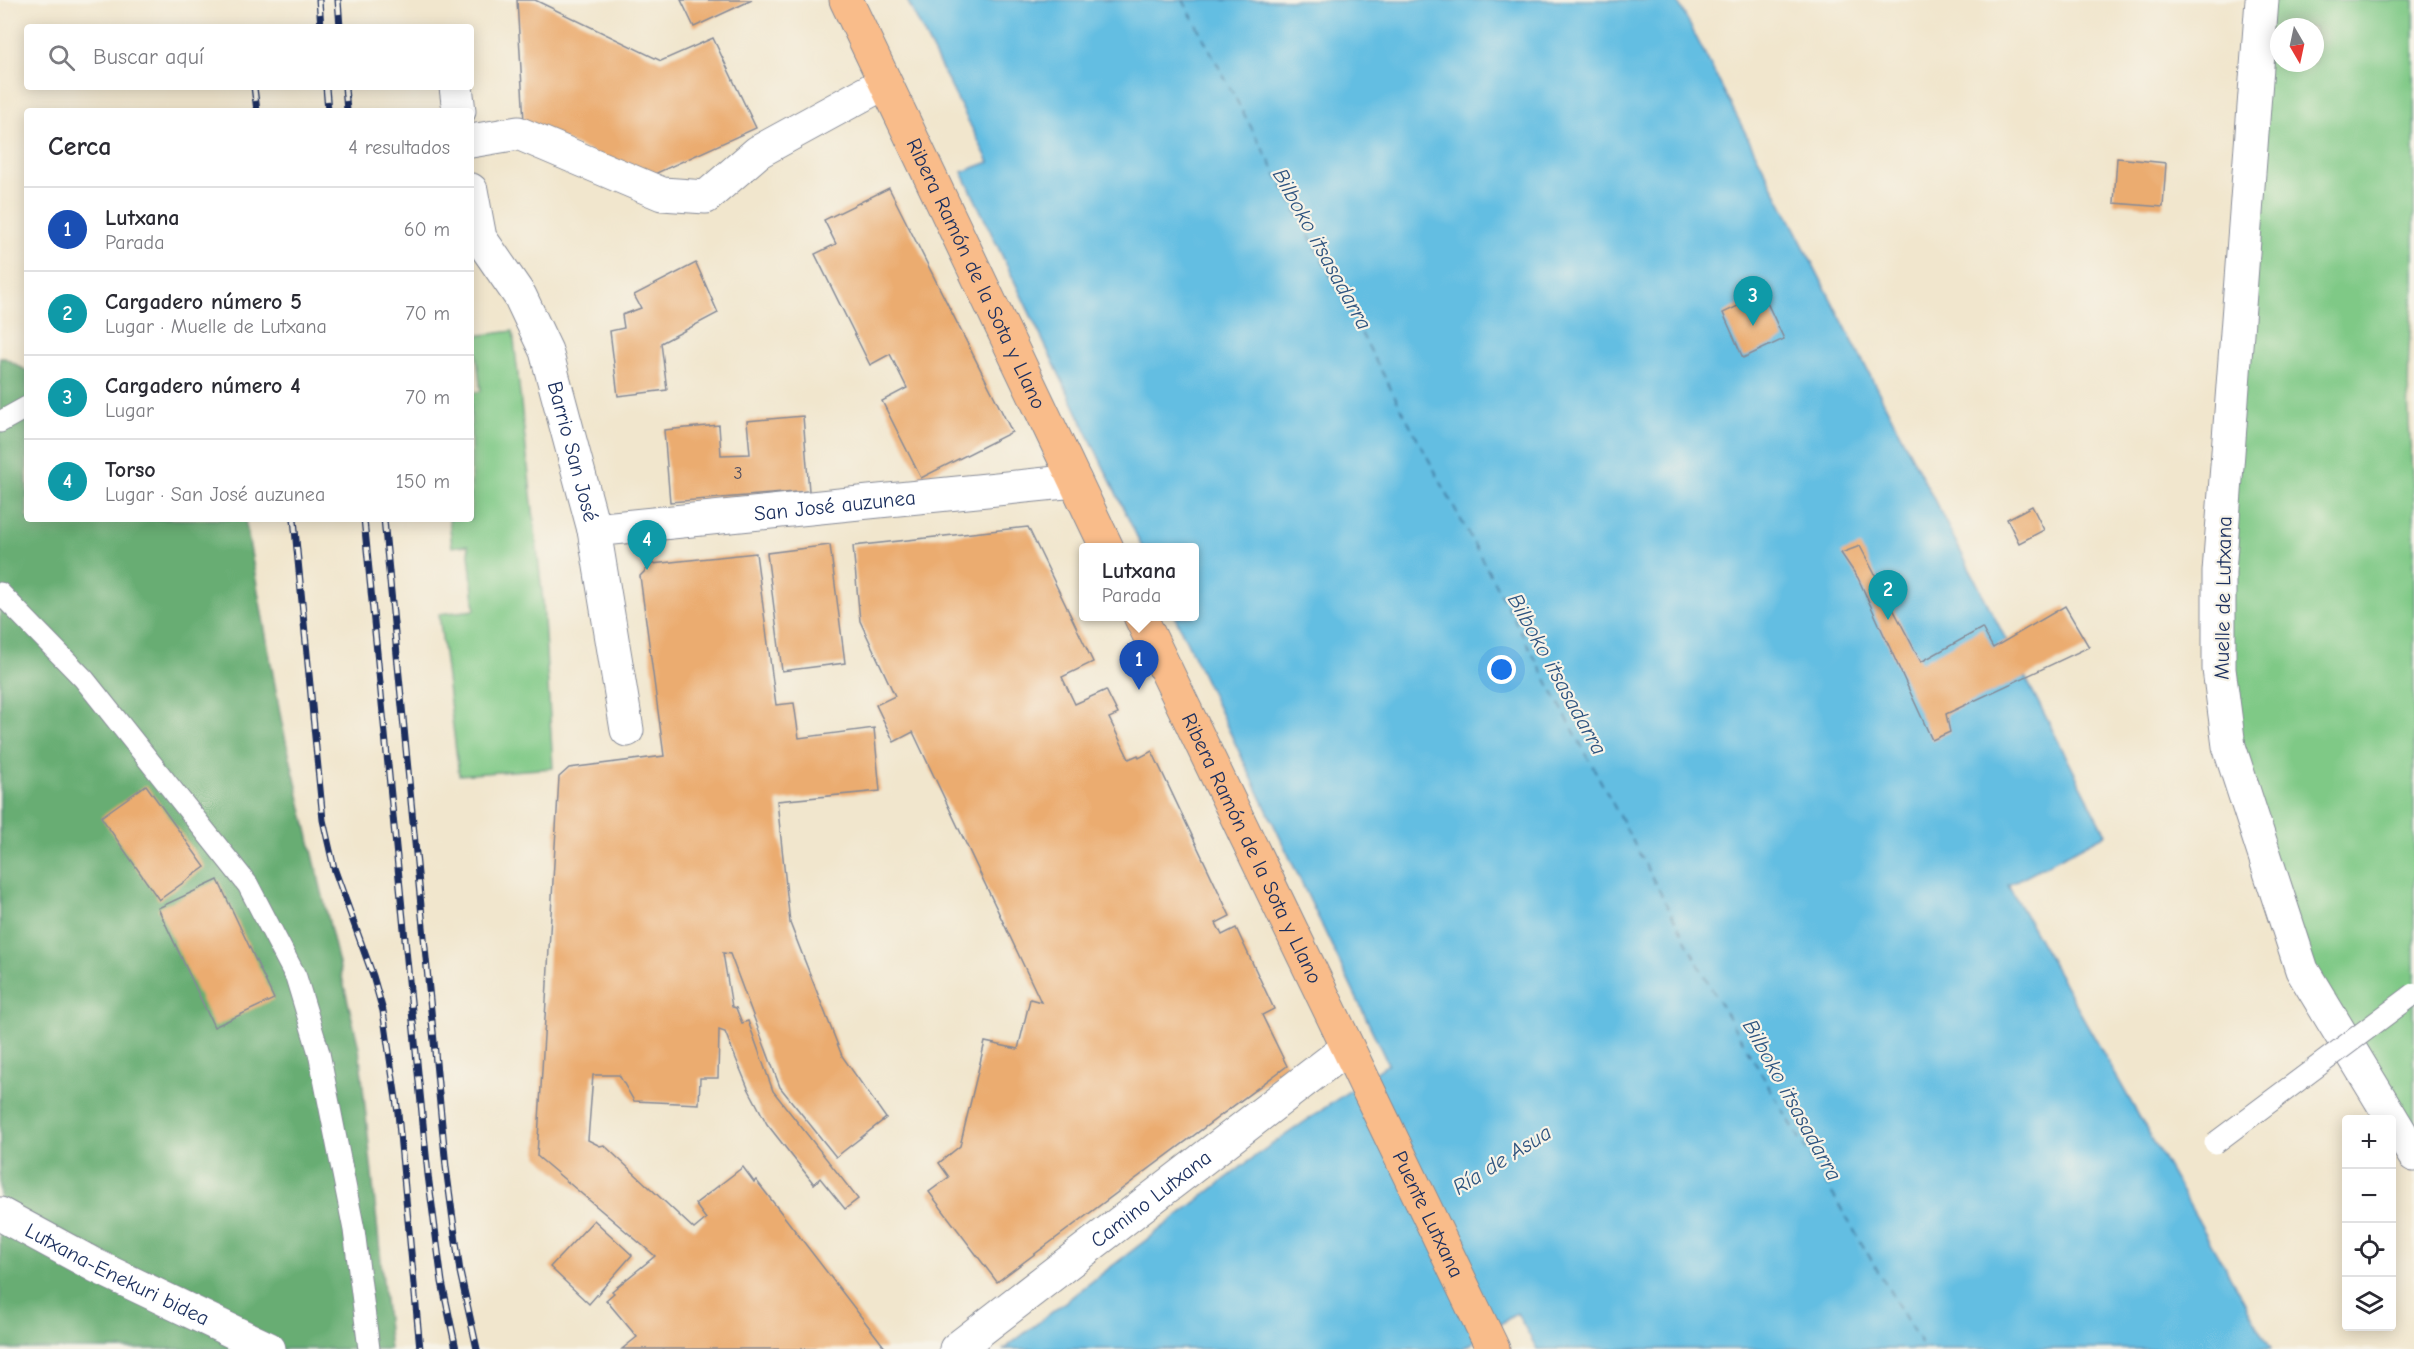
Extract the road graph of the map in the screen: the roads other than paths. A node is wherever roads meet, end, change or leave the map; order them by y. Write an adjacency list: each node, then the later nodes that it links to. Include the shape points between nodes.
1 (846, 0): 3 (main road, Ribera Ramón de la Sota y Llano)
2 (2262, 0): 20 (street, Muelle de Lutxana, via 2219,572 2219,669 2228,735 2246,802 2302,970)
3 (884, 83): 6 (street, via 758,152 706,197 662,194 518,133); 10 (main road, Ribera Ramón de la Sota y Llano)
4 (456, 90): 5 (street)
5 (459, 108)
6 (474, 140)
7 (474, 206): 11 (street, Barrio San José, via 480,238 520,296 546,351)
8 (24, 409): 9 (lane)
9 (0, 422)
10 (1075, 481): 11 (street, San José auzunea); 12 (main road, Ribera Ramón de la Sota y Llano)
11 (594, 530): 15 (street, Barrio San José)
12 (1105, 543)
13 (0, 593): 23 (lane, via 84,679 248,885 297,977 319,1053 354,1230)
14 (1142, 621): 17 (main road, Ribera Ramón de la Sota y Llano)
15 (627, 730)
16 (2414, 994): 19 (lane, bridge)
17 (1347, 1048): 18 (main road, Ribera Ramón de la Sota y Llano); 24 (street, Camino Lutxana)
18 (1363, 1080): 25 (main road, Puente Lutxana)
19 (2215, 1143)
20 (2414, 1155)
21 (0, 1214): 22 (street, Lutxana-Enekuri bidea, via 96,1266)
22 (269, 1349)
23 (369, 1349)
24 (956, 1349)
25 (1493, 1349)

